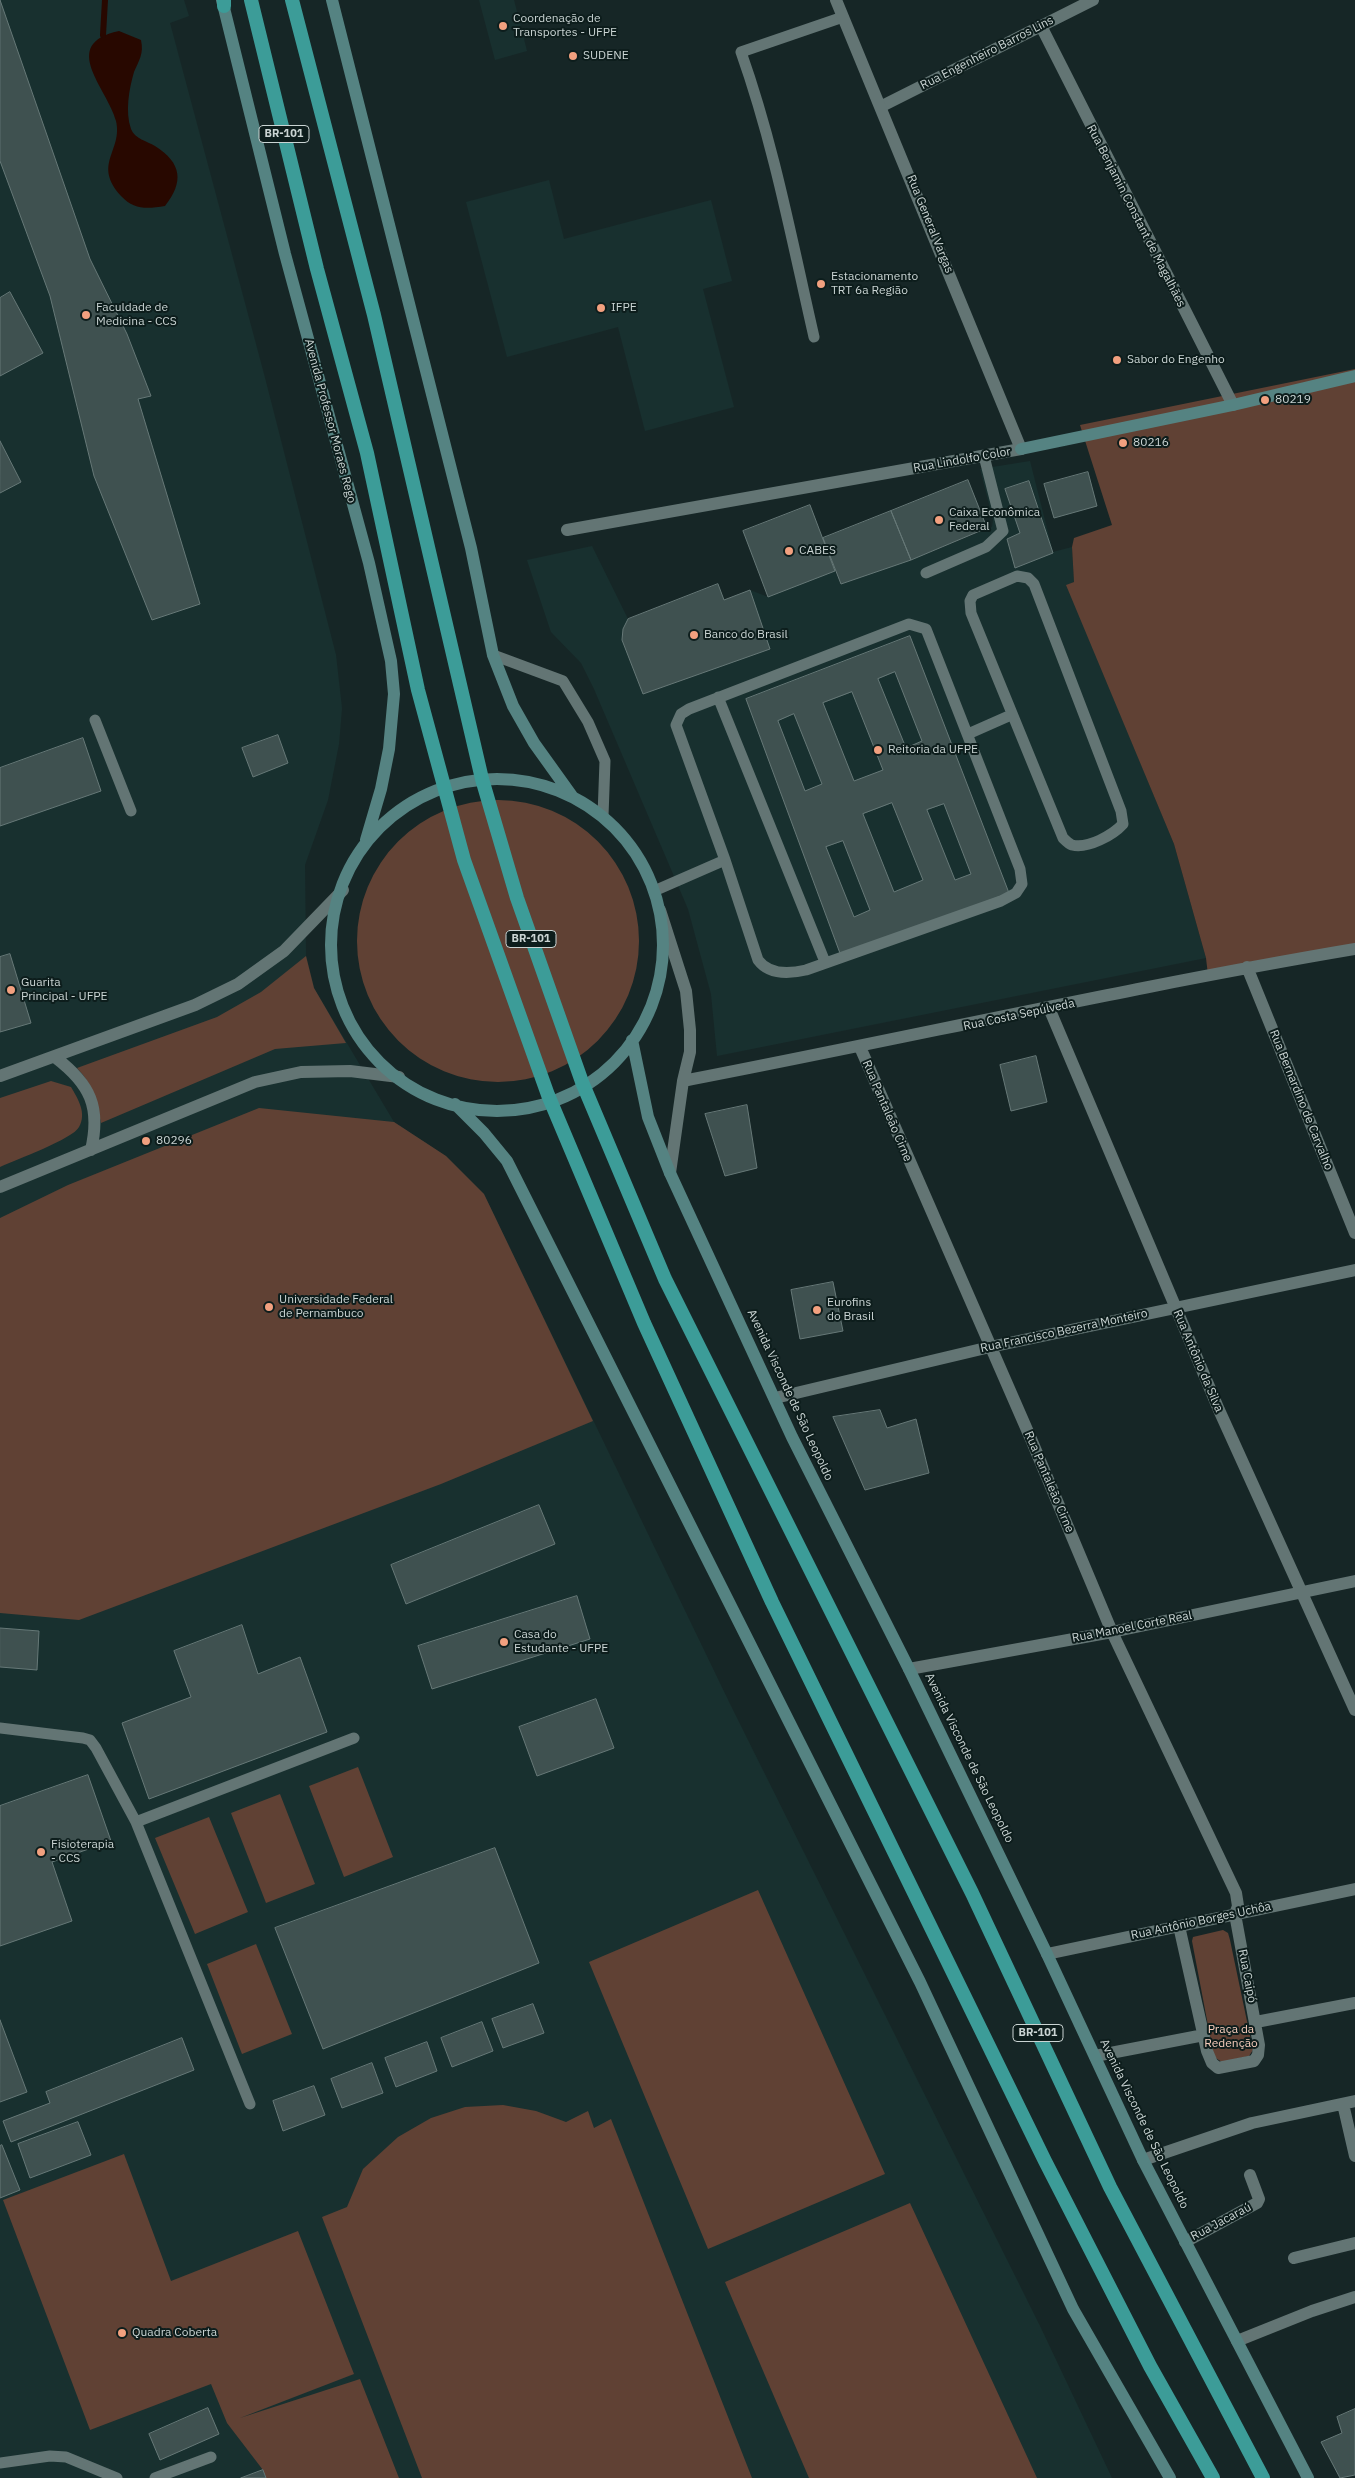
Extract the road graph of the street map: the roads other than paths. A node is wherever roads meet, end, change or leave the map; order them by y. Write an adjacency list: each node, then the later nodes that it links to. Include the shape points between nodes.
1 (251, 0): 80 (highway, BR-101, via 317,269 367,453 418,690 464,860 548,1095 644,1322 772,1602 1054,2178 1150,2366)
2 (292, 0): 81 (highway, BR-101, via 358,252 482,779 517,898 582,1082 665,1279 972,1892 1110,2187)
3 (332, 0): 17 (main road, via 471,548)
4 (836, 0): 7 (street, Rua General Vargas)
5 (1093, 0): 8 (street, Rua Engenheiro Barros Lins)
6 (223, 2): 25 (main road, Avenida Professor Moraes Rego, via 285,254 369,563 391,661 394,694 389,749)
7 (843, 17): 9 (street, Rua General Vargas); 10 (lane, via 741,52 777,173)
8 (1041, 26): 9 (street, Rua Engenheiro Barros Lins); 12 (street, Rua Benjamin Constant de Magalhães)
9 (882, 106): 13 (street, Rua General Vargas)
10 (814, 337)
11 (1355, 376): 12 (main road, Rua Lindolfo Color)
12 (1233, 405): 13 (main road, Rua Lindolfo Color)
13 (1021, 449): 14 (street, Rua Lindolfo Color)
14 (984, 456): 15 (street, Rua Lindolfo Color); 16 (lane, via 1003,531 986,547)
15 (567, 530)
16 (926, 573)
17 (493, 655): 22 (main road, via 513,706 534,743); 24 (lane, via 563,681 588,722 605,761)
18 (718, 697): 21 (lane, via 914,624 926,629); 26 (lane, via 689,708 681,714 676,725); 31 (lane)
19 (1010, 715): 19 (lane, via 971,613 970,601 980,590 1017,576 1028,578 1038,593 1121,810 1122,824 1116,832 1085,845 1072,845 1063,838); 21 (lane)
20 (95, 720): 23 (lane)
21 (968, 734): 31 (lane, via 1020,869 1022,884 1016,893 1001,901)
22 (572, 796): 24 (main road); 25 (main road, via 545,785 517,780 488,779 460,783 432,792 407,806 384,823)
23 (131, 811)
24 (603, 816): 28 (main road, via 629,843)
25 (365, 845): 27 (main road)
26 (726, 860): 28 (lane); 31 (lane, via 758,960 764,967 789,974)
27 (343, 890): 36 (street, via 284,950 238,984 195,1005); 38 (main road, via 332,924 329,960 335,994 350,1027 371,1055)
28 (654, 891): 29 (main road)
29 (660, 910): 34 (main road, via 662,959 650,1007); 39 (street, via 686,991 690,1052)
30 (1355, 950): 32 (street, Rua Costa Sepúlveda)
31 (825, 962)
32 (1248, 967): 33 (street, Rua Costa Sepúlveda); 44 (street, Rua Bernardino de Carvalho)
33 (1049, 1008): 35 (street, Rua Costa Sepúlveda); 46 (street, Rua Antônio da Silva)
34 (632, 1040): 40 (main road, via 607,1070 562,1100 536,1109 509,1112 481,1111); 42 (main road, Avenida Visconde de São Leopoldo, via 648,1117)
35 (860, 1048): 39 (street, Rua Costa Sepúlveda); 47 (street, Rua Pantaleão Cirne)
36 (56, 1058): 37 (street); 41 (street, via 74,1072 89,1095 96,1130)
37 (0, 1076)
38 (399, 1077): 40 (main road); 41 (street, via 350,1071 301,1072 255,1082)
39 (683, 1081): 42 (street)
40 (454, 1104): 79 (main road, via 507,1161 920,1982 1074,2309)
41 (91, 1150): 43 (street)
42 (670, 1173): 48 (main road, Avenida Visconde de São Leopoldo)
43 (0, 1187)
44 (1355, 1233)
45 (1355, 1270): 46 (street, Rua Francisco Bezerra Monteiro)
46 (1176, 1307): 47 (street, Rua Francisco Bezerra Monteiro); 50 (street, Rua Antônio da Silva)
47 (990, 1347): 48 (street, Rua Francisco Bezerra Monteiro); 51 (street, Rua Pantaleão Cirne)
48 (775, 1398): 52 (main road, Avenida Visconde de São Leopoldo)
49 (1355, 1581): 50 (street, Rua Manoel Corte Real)
50 (1301, 1593): 51 (street, Rua Manoel Corte Real); 53 (street, Rua Antônio da Silva)
51 (1112, 1632): 52 (street, Rua Manoel Corte Real); 58 (street, Rua Pantaleão Cirne, via 1236,1893 1238,1906)
52 (909, 1669): 60 (main road, Avenida Visconde de São Leopoldo)
53 (1355, 1710)
54 (0, 1728): 56 (lane, via 90,1740)
55 (354, 1738): 56 (lane)
56 (136, 1822): 66 (lane)
57 (1355, 1889): 58 (street, Rua Antônio Borges Uchôa)
58 (1235, 1914): 59 (street, Rua Antônio Borges Uchôa); 62 (street, Rua Caipó)
59 (1179, 1926): 60 (street, Rua Antônio Borges Uchôa); 63 (street, Rua Caipó)
60 (1047, 1954): 64 (main road, Avenida Visconde de São Leopoldo)
61 (1355, 2003): 62 (street)
62 (1256, 2022): 63 (street, Rua Caipó, via 1258,2055 1250,2062 1218,2068 1210,2058)
63 (1204, 2035): 64 (street)
64 (1095, 2056): 68 (main road, Avenida Visconde de São Leopoldo)
65 (1349, 2102): 67 (street); 68 (street, via 1252,2123)
66 (250, 2104)
67 (1355, 2156)
68 (1143, 2160): 70 (main road, Avenida Visconde de São Leopoldo)
69 (1250, 2175): 70 (street, Rua Jacaraú, via 1259,2199 1257,2203)
70 (1185, 2242): 74 (main road, Avenida Visconde de São Leopoldo)
71 (1355, 2242): 72 (street)
72 (1294, 2258)
73 (1355, 2297): 74 (street)
74 (1237, 2341): 82 (main road, Avenida Visconde de São Leopoldo)
75 (211, 2457): 78 (lane)
76 (0, 2463): 77 (lane, via 66,2457)
77 (117, 2478)
78 (155, 2478)
79 (1170, 2478)
80 (1213, 2478)
81 (1263, 2478)
82 (1308, 2478)

